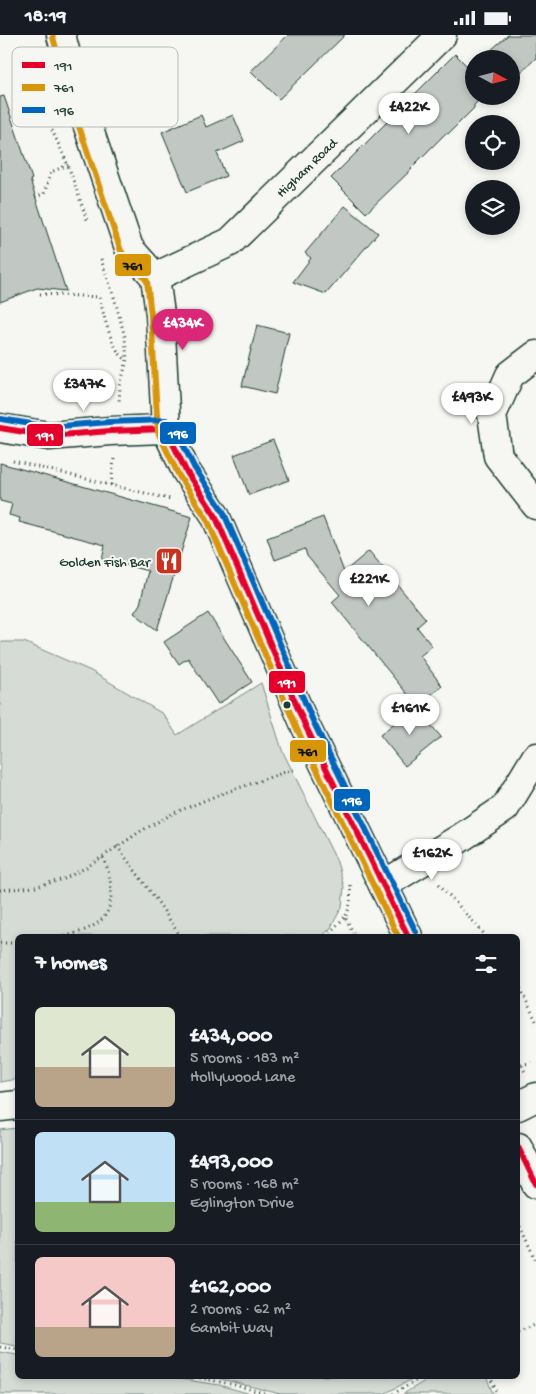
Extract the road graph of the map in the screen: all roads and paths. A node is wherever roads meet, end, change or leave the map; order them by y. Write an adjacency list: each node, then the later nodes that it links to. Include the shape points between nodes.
1 (442, 35): 7 (main road, Higham Road, via 230,242)
2 (51, 127): 4 (path)
3 (88, 127): 7 (main road, via 129,248)
4 (68, 165): 5 (path, via 51,172 44,194); 6 (path)
5 (35, 197)
6 (89, 227)
7 (155, 277): 12 (main road)
8 (40, 295): 10 (path, via 100,297 112,342 120,357)
9 (536, 355): 15 (main road, via 510,375 492,415 498,456)
10 (127, 360)
11 (0, 428): 12 (main road, via 49,436)
12 (166, 429): 21 (main road, via 186,471 215,515 305,725)
13 (7, 460): 14 (path)
14 (111, 485)
15 (536, 505)
16 (536, 757): 20 (main road, via 505,808)
17 (298, 768): 18 (path, via 182,809)
18 (117, 846): 19 (path); 25 (path)
19 (102, 856): 22 (path, via 54,882); 24 (path, via 111,890 107,912 96,923)
20 (410, 869): 21 (main road); 28 (path, via 418,883 430,875)
21 (384, 885): 27 (main road)
22 (0, 890)
23 (345, 917): 26 (path)
24 (72, 934)
25 (179, 934)
26 (328, 934)
27 (401, 934)
28 (484, 934)
29 (0, 943): 30 (path)
30 (15, 943)
31 (520, 987): 32 (path)
32 (536, 1021)
33 (536, 1063): 34 (path)
34 (521, 1064)
35 (536, 1097): 37 (main road)
36 (15, 1105): 38 (main road)
37 (520, 1105)
38 (0, 1107)
39 (520, 1151): 40 (main road)
40 (536, 1184)
41 (520, 1226): 42 (path)
42 (536, 1261)
43 (536, 1324): 44 (path)
44 (520, 1331)
45 (0, 1347): 46 (path)
46 (15, 1350)
47 (205, 1379): 50 (path)
48 (419, 1379): 51 (path)
49 (491, 1379): 52 (path)
50 (267, 1394)
51 (393, 1394)
52 (497, 1394)

